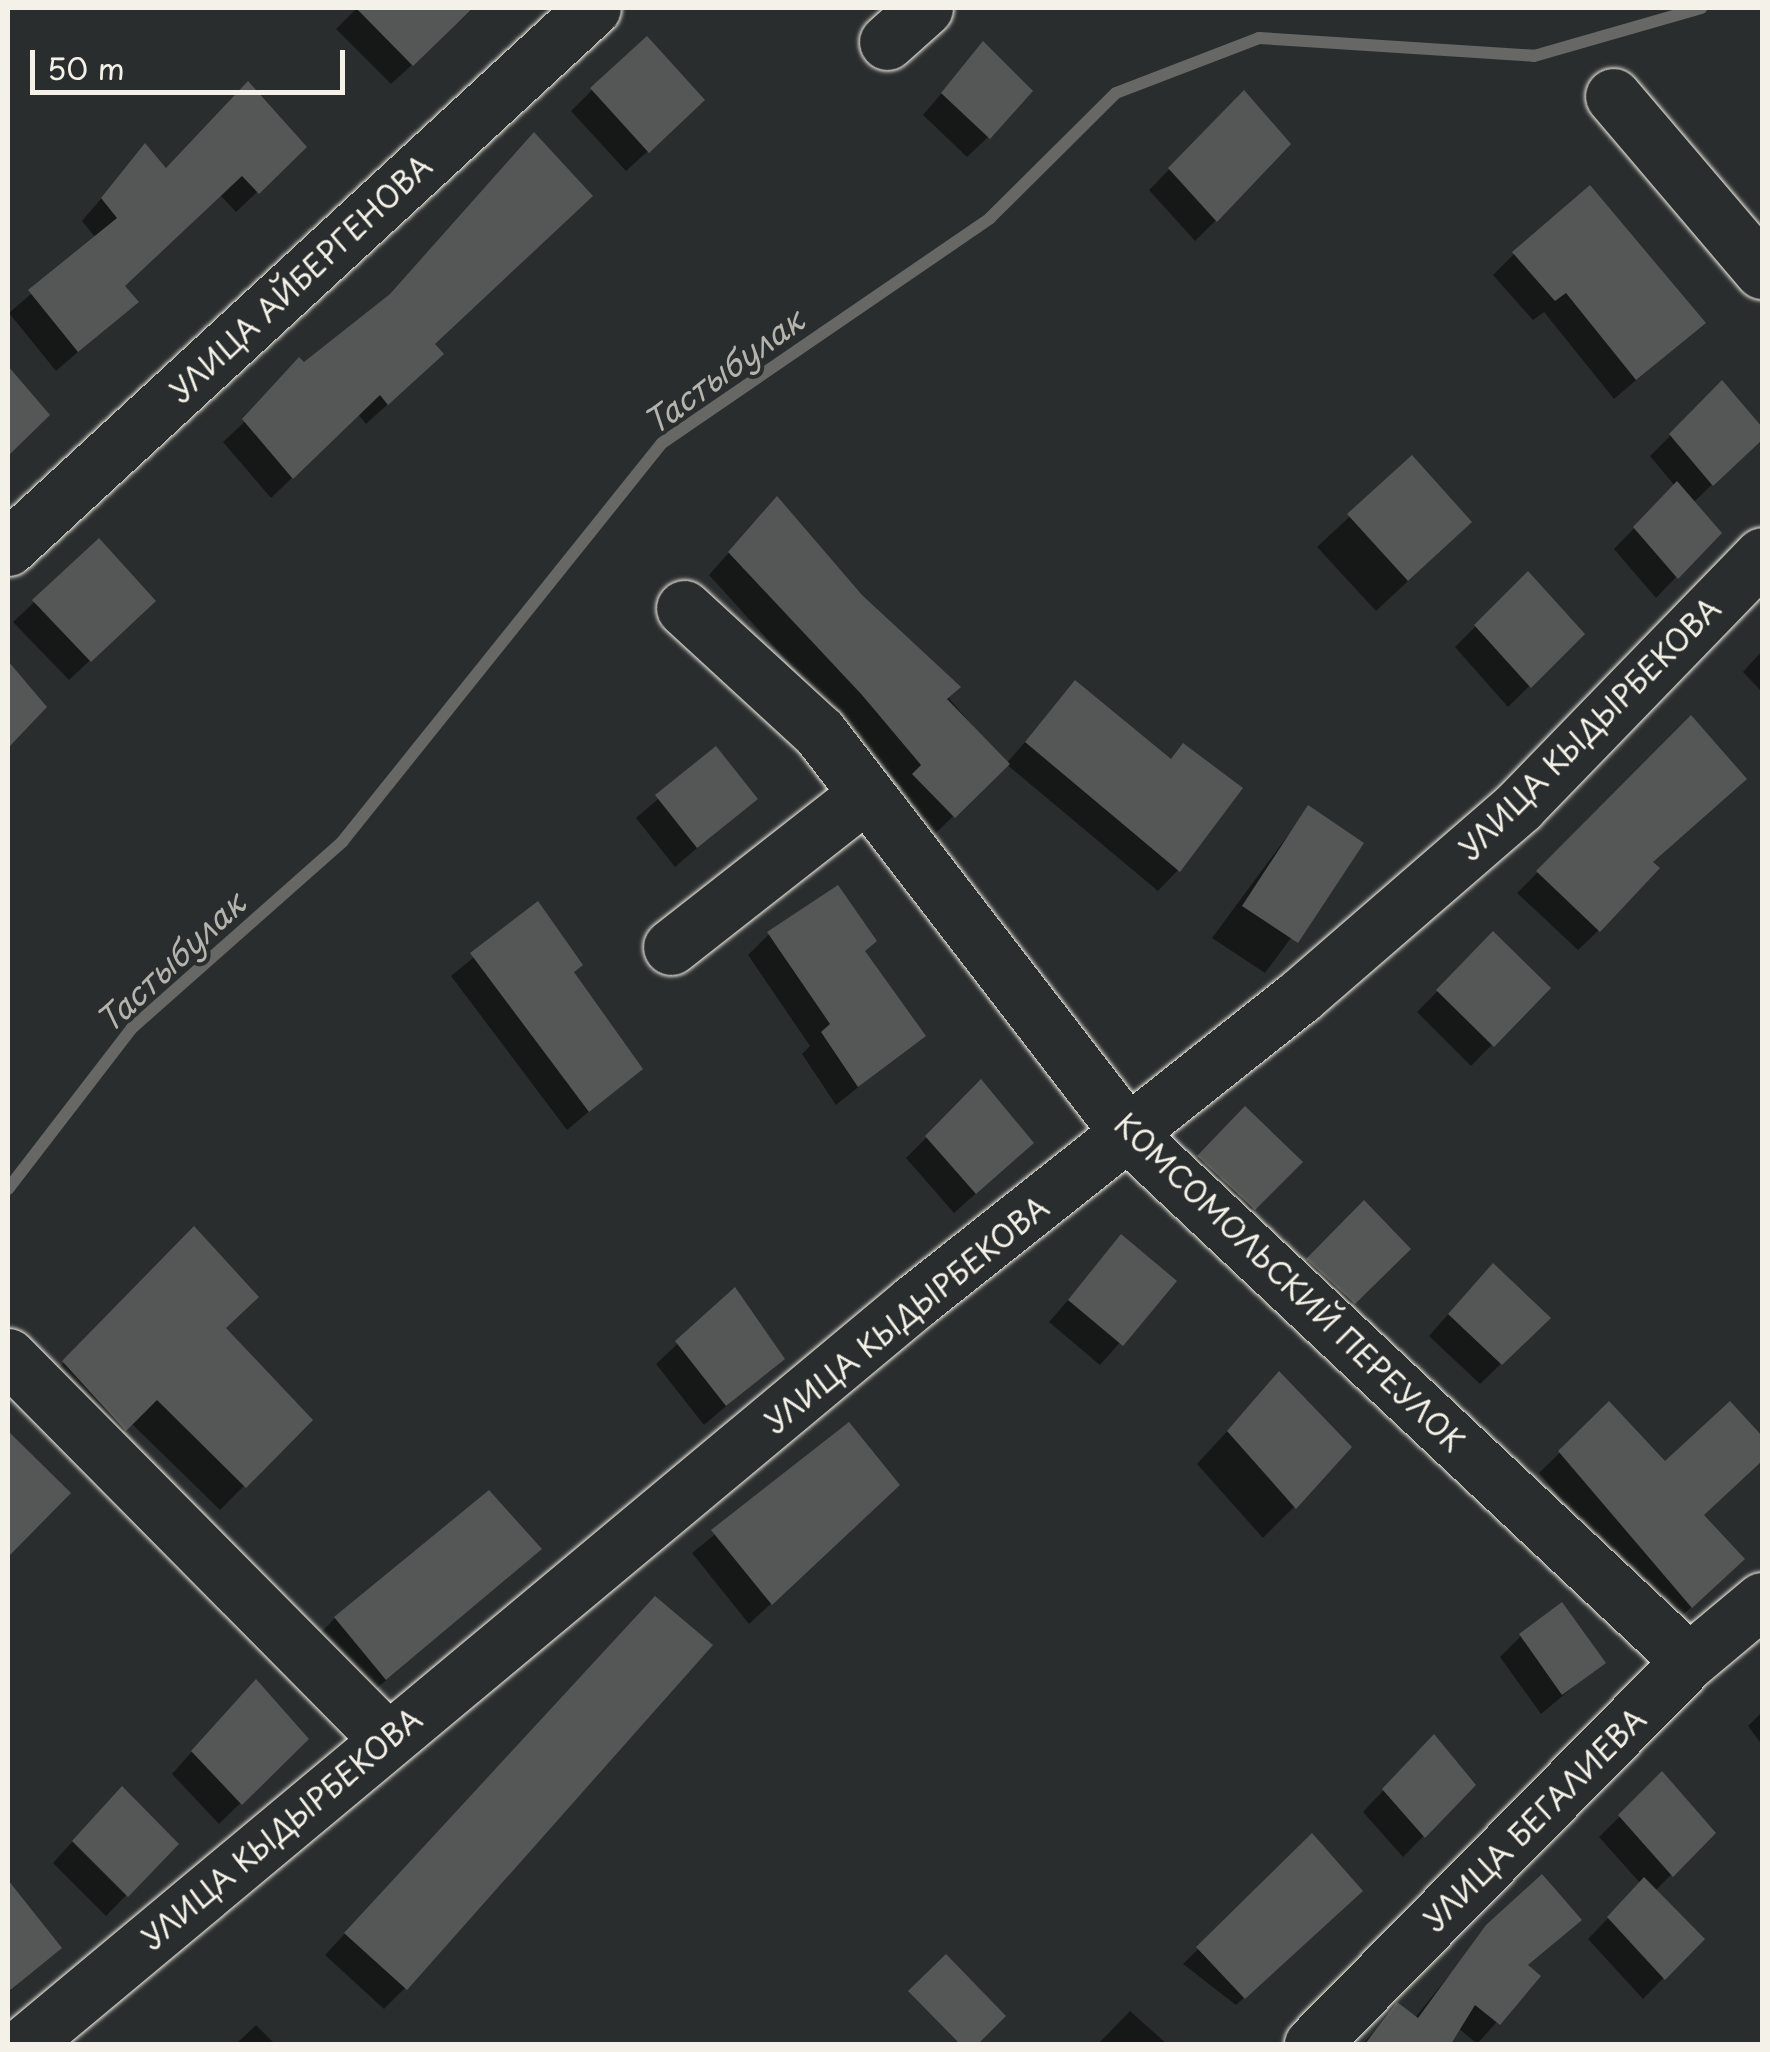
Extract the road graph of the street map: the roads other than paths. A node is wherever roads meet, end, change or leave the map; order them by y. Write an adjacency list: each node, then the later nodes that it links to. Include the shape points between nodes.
1 (593, 8): 4 (street, УЛИЦА АЙБЕРГЕНОВА)
2 (1613, 96): 3 (street)
3 (1762, 270)
4 (8, 548)
5 (1762, 555): 9 (street, УЛИЦА КЫДЫРБЕКОВА, via 1518,806)
6 (684, 608): 7 (street, КОМСОМОЛЬСКИЙ ПЕРЕУЛОК, via 819,732)
7 (862, 798): 8 (street); 9 (street, КОМСОМОЛЬСКИЙ ПЕРЕУЛОК)
8 (671, 947)
9 (1131, 1137): 12 (street, КОМСОМОЛЬСКИЙ ПЕРЕУЛОК); 13 (street, УЛИЦА КЫДЫРБЕКОВА, via 914,1302)
10 (8, 1356): 13 (street)
11 (1762, 1600): 12 (street, УЛИЦА БЕГАЛИЕВА)
12 (1688, 1661): 15 (street, УЛИЦА БЕГАЛИЕВА)
13 (388, 1739): 14 (street, УЛИЦА КЫДЫРБЕКОВА)
14 (24, 2044)
15 (1312, 2044)

